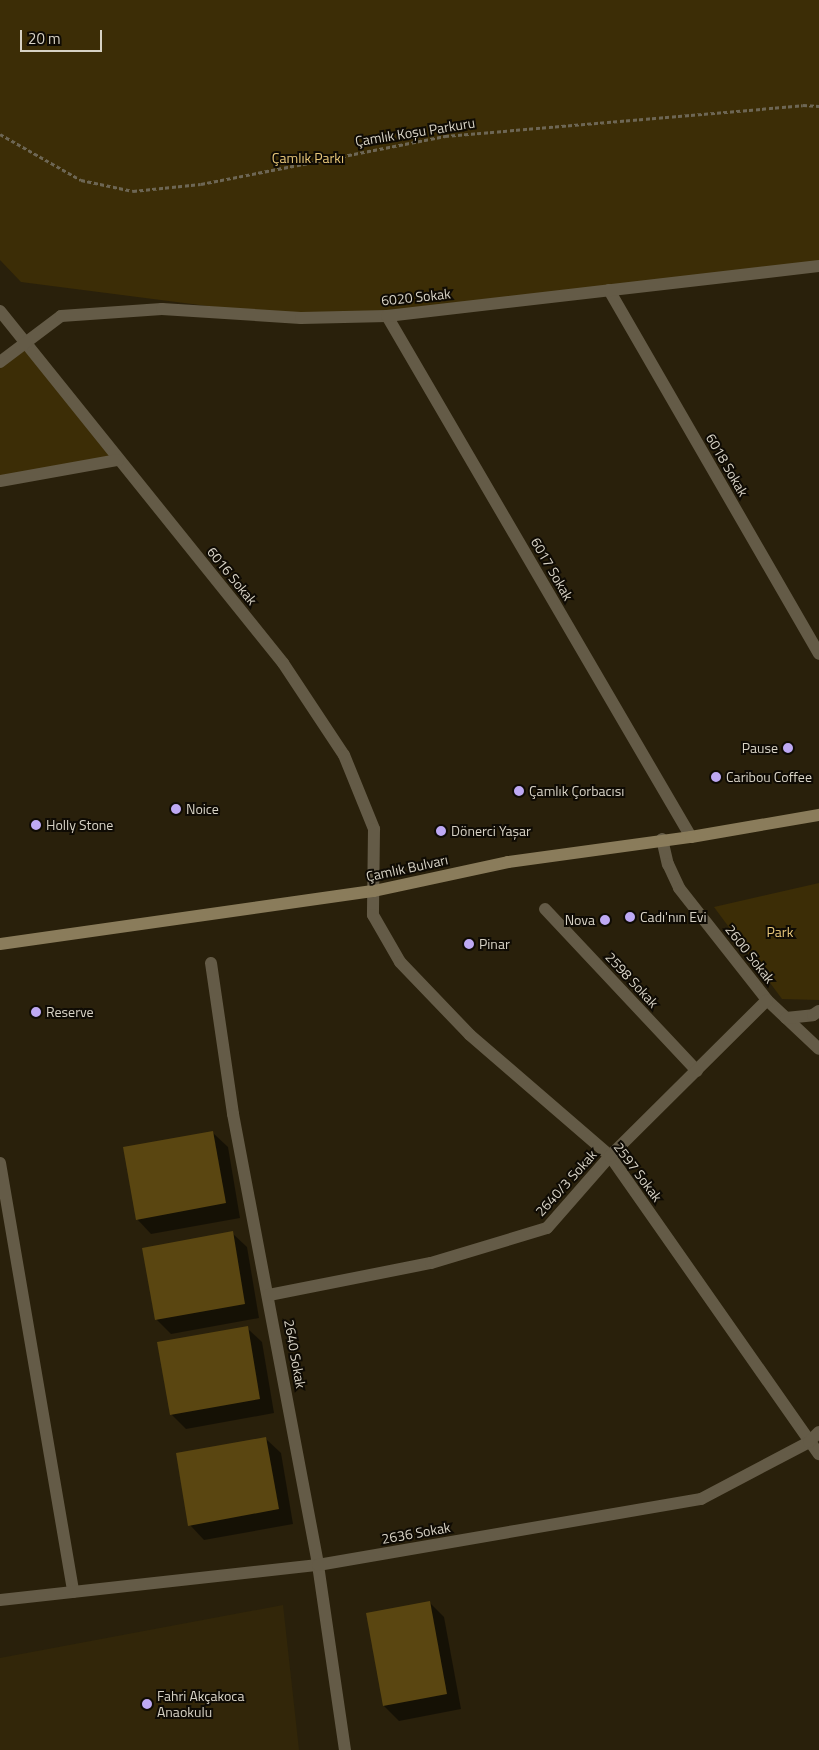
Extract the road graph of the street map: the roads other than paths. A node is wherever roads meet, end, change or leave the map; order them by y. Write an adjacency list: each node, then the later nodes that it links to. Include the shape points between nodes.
1 (819, 266): 2 (street, 6020 Sokak)
2 (609, 290): 4 (street, 6020 Sokak); 9 (street, 6018 Sokak)
3 (0, 312): 5 (street, 6016 Sokak)
4 (387, 316): 5 (street, 6020 Sokak, via 301,318 162,309 62,316); 11 (street, 6017 Sokak)
5 (25, 345): 6 (street, 6020 Sokak); 7 (street, 6016 Sokak)
6 (0, 362)
7 (118, 460): 8 (street); 13 (street, 6016 Sokak, via 283,663 344,756 374,829)
8 (0, 481)
9 (819, 654)
10 (819, 815): 11 (street, Çamlık Bulvarı)
11 (691, 837): 12 (street, Çamlık Bulvarı)
12 (662, 839): 13 (street, Çamlık Bulvarı, via 508,862); 17 (street, 2600 Sokak, via 678,888)
13 (374, 891): 15 (street, Çamlık Bulvarı); 22 (street, 2597 Sokak, via 372,915 400,962 470,1035)
14 (545, 908): 21 (street, 2598 Sokak)
15 (0, 944)
16 (211, 963): 24 (street, 2640 Sokak, via 233,1114)
17 (767, 1000): 19 (street, 2600 Sokak); 21 (street, 2640/3 Sokak)
18 (819, 1011): 19 (street, via 813,1015)
19 (786, 1018): 20 (street, 2600 Sokak)
20 (819, 1049)
21 (697, 1071): 22 (street, 2640/3 Sokak)
22 (610, 1156): 24 (street, 2640/3 Sokak, via 547,1228 431,1263); 26 (street, 2597 Sokak)
23 (0, 1163): 29 (street)
24 (269, 1295): 28 (street, 2640 Sokak)
25 (819, 1432): 26 (street, 2636 Sokak)
26 (809, 1442): 27 (street, 2597 Sokak); 28 (street, 2636 Sokak, via 702,1499)
27 (819, 1454)
28 (318, 1565): 29 (street, 2636 Sokak); 31 (street, 2640 Sokak)
29 (73, 1592): 30 (street, 2636 Sokak)
30 (0, 1600)
31 (345, 1750)

